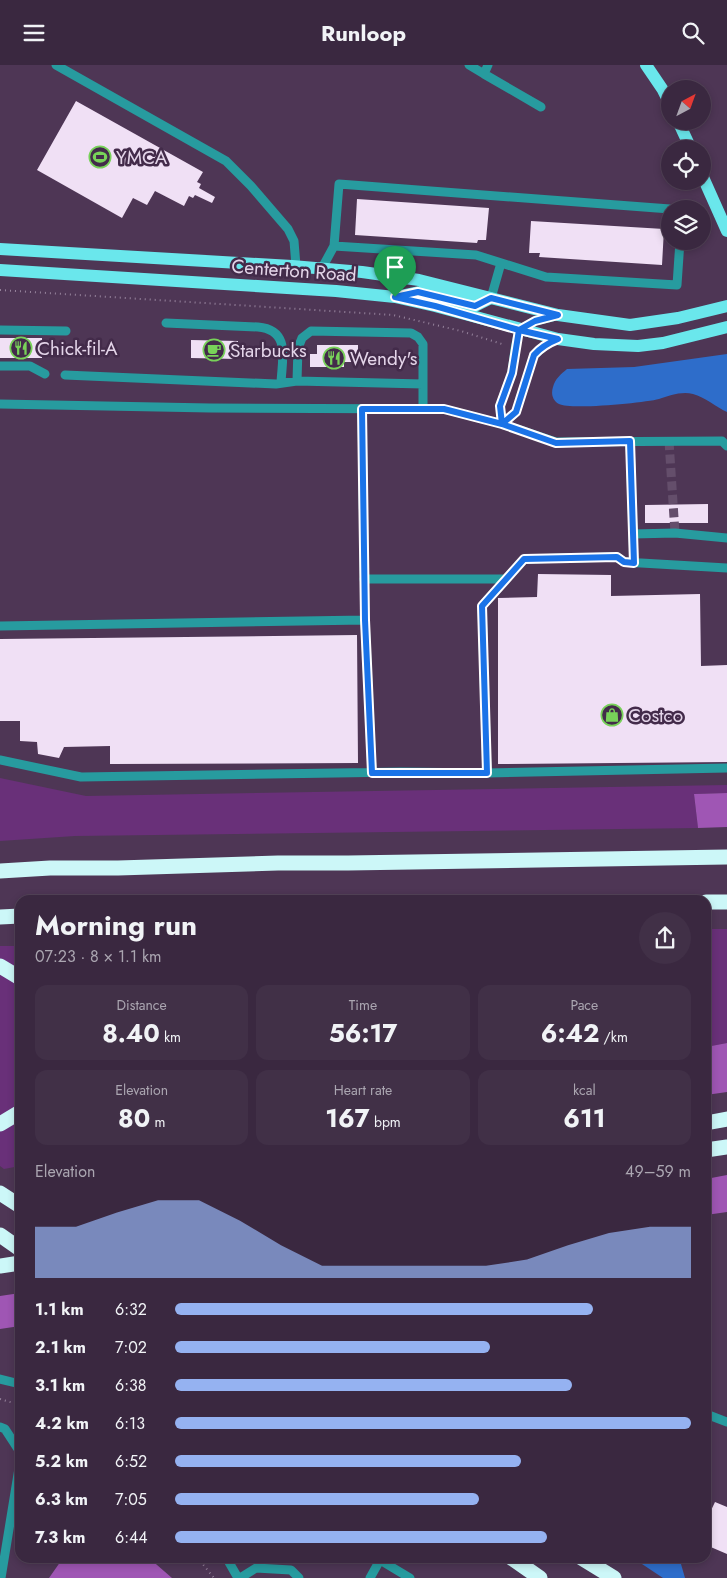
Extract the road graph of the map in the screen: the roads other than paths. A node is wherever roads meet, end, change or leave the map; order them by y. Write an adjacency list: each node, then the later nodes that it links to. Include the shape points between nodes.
1 (56, 65): 15 (street, via 226,161 288,229 294,241)
2 (469, 65): 5 (street)
3 (488, 65): 5 (street)
4 (646, 65): 6 (main road)
5 (484, 74): 7 (street)
6 (661, 87)
7 (541, 107)
8 (709, 190): 10 (main road)
9 (661, 208): 11 (street, via 339,184)
10 (727, 231)
11 (334, 246): 14 (street, via 476,255); 16 (street)
12 (0, 249): 15 (main road, Centerton Road)
13 (679, 250): 14 (street, via 677,285 546,277)
14 (502, 263): 19 (street)
15 (296, 266): 16 (main road, Centerton Road)
16 (322, 268): 19 (main road, Centerton Road, via 419,280)
17 (0, 270): 18 (main road, Centerton Road)
18 (395, 297): 19 (main road, via 418,292 475,306); 25 (main road, Centerton Road)
19 (491, 298): 21 (main road, Centerton Road)
20 (727, 306): 21 (main road, Centerton Road, via 630,325)
21 (558, 315): 25 (street, via 535,321)
22 (166, 323): 32 (street, via 258,327 275,332 283,343)
23 (727, 327): 27 (main road, Centerton Road, via 638,346)
24 (0, 330): 26 (street)
25 (519, 330): 27 (main road, Centerton Road); 37 (street, via 512,373 500,406)
26 (66, 331)
27 (558, 339): 37 (street, via 534,355 516,412)
28 (0, 366): 29 (street, via 30,366)
29 (45, 374)
30 (65, 375): 32 (street)
31 (297, 381): 32 (street); 33 (street); 33 (street, via 298,348 302,338 311,331 353,331 411,333 418,337 424,344)
32 (281, 383)
33 (423, 383): 36 (street)
34 (0, 404): 35 (street)
35 (362, 409): 36 (street); 44 (street)
36 (423, 409): 37 (street, via 444,409)
37 (502, 424): 38 (street, via 556,443)
38 (630, 441): 39 (street, via 722,441); 40 (street)
39 (727, 446)
40 (633, 534): 41 (street, via 675,533); 42 (street)
41 (727, 538)
42 (634, 563): 43 (street); 45 (street, via 617,557 524,559)
43 (727, 568)
44 (364, 579): 45 (street); 46 (street)
45 (506, 579): 51 (street, via 482,606)
46 (365, 620): 47 (street); 50 (street)
47 (0, 626)
48 (0, 760): 50 (street, via 81,777)
49 (727, 768): 51 (street)
50 (372, 773): 51 (street)
51 (487, 773)
52 (727, 857): 54 (highway)
53 (0, 863): 54 (highway)
54 (50, 868): 55 (highway)
55 (0, 871)
56 (711, 902): 57 (highway)
57 (727, 902)
58 (15, 916): 59 (highway)
59 (0, 917)
60 (0, 965): 61 (highway)
61 (15, 976)
62 (15, 1115): 65 (highway)
63 (727, 1119): 64 (highway)
64 (711, 1122)
65 (0, 1124)
66 (727, 1147): 67 (highway)
67 (711, 1149)
68 (0, 1193): 69 (highway)
69 (15, 1202)
70 (0, 1235): 73 (highway, bridge)
71 (15, 1237): 72 (highway)
72 (0, 1239)
73 (15, 1246)
74 (15, 1264): 75 (highway)
75 (0, 1266)
76 (0, 1379): 77 (street)
77 (15, 1383)
78 (711, 1416): 79 (street)
79 (727, 1423)
80 (0, 1427): 81 (street)
81 (15, 1444)
82 (15, 1493): 89 (street)
83 (230, 1563): 90 (street)
84 (378, 1563): 92 (street)
85 (385, 1563): 93 (street)
86 (519, 1563): 94 (highway)
87 (595, 1563): 95 (highway)
88 (292, 1574): 90 (street, via 256,1568); 91 (street)
89 (1, 1578)
90 (239, 1578)
91 (299, 1578)
92 (370, 1578)
93 (410, 1578)
94 (540, 1578)
95 (614, 1578)

